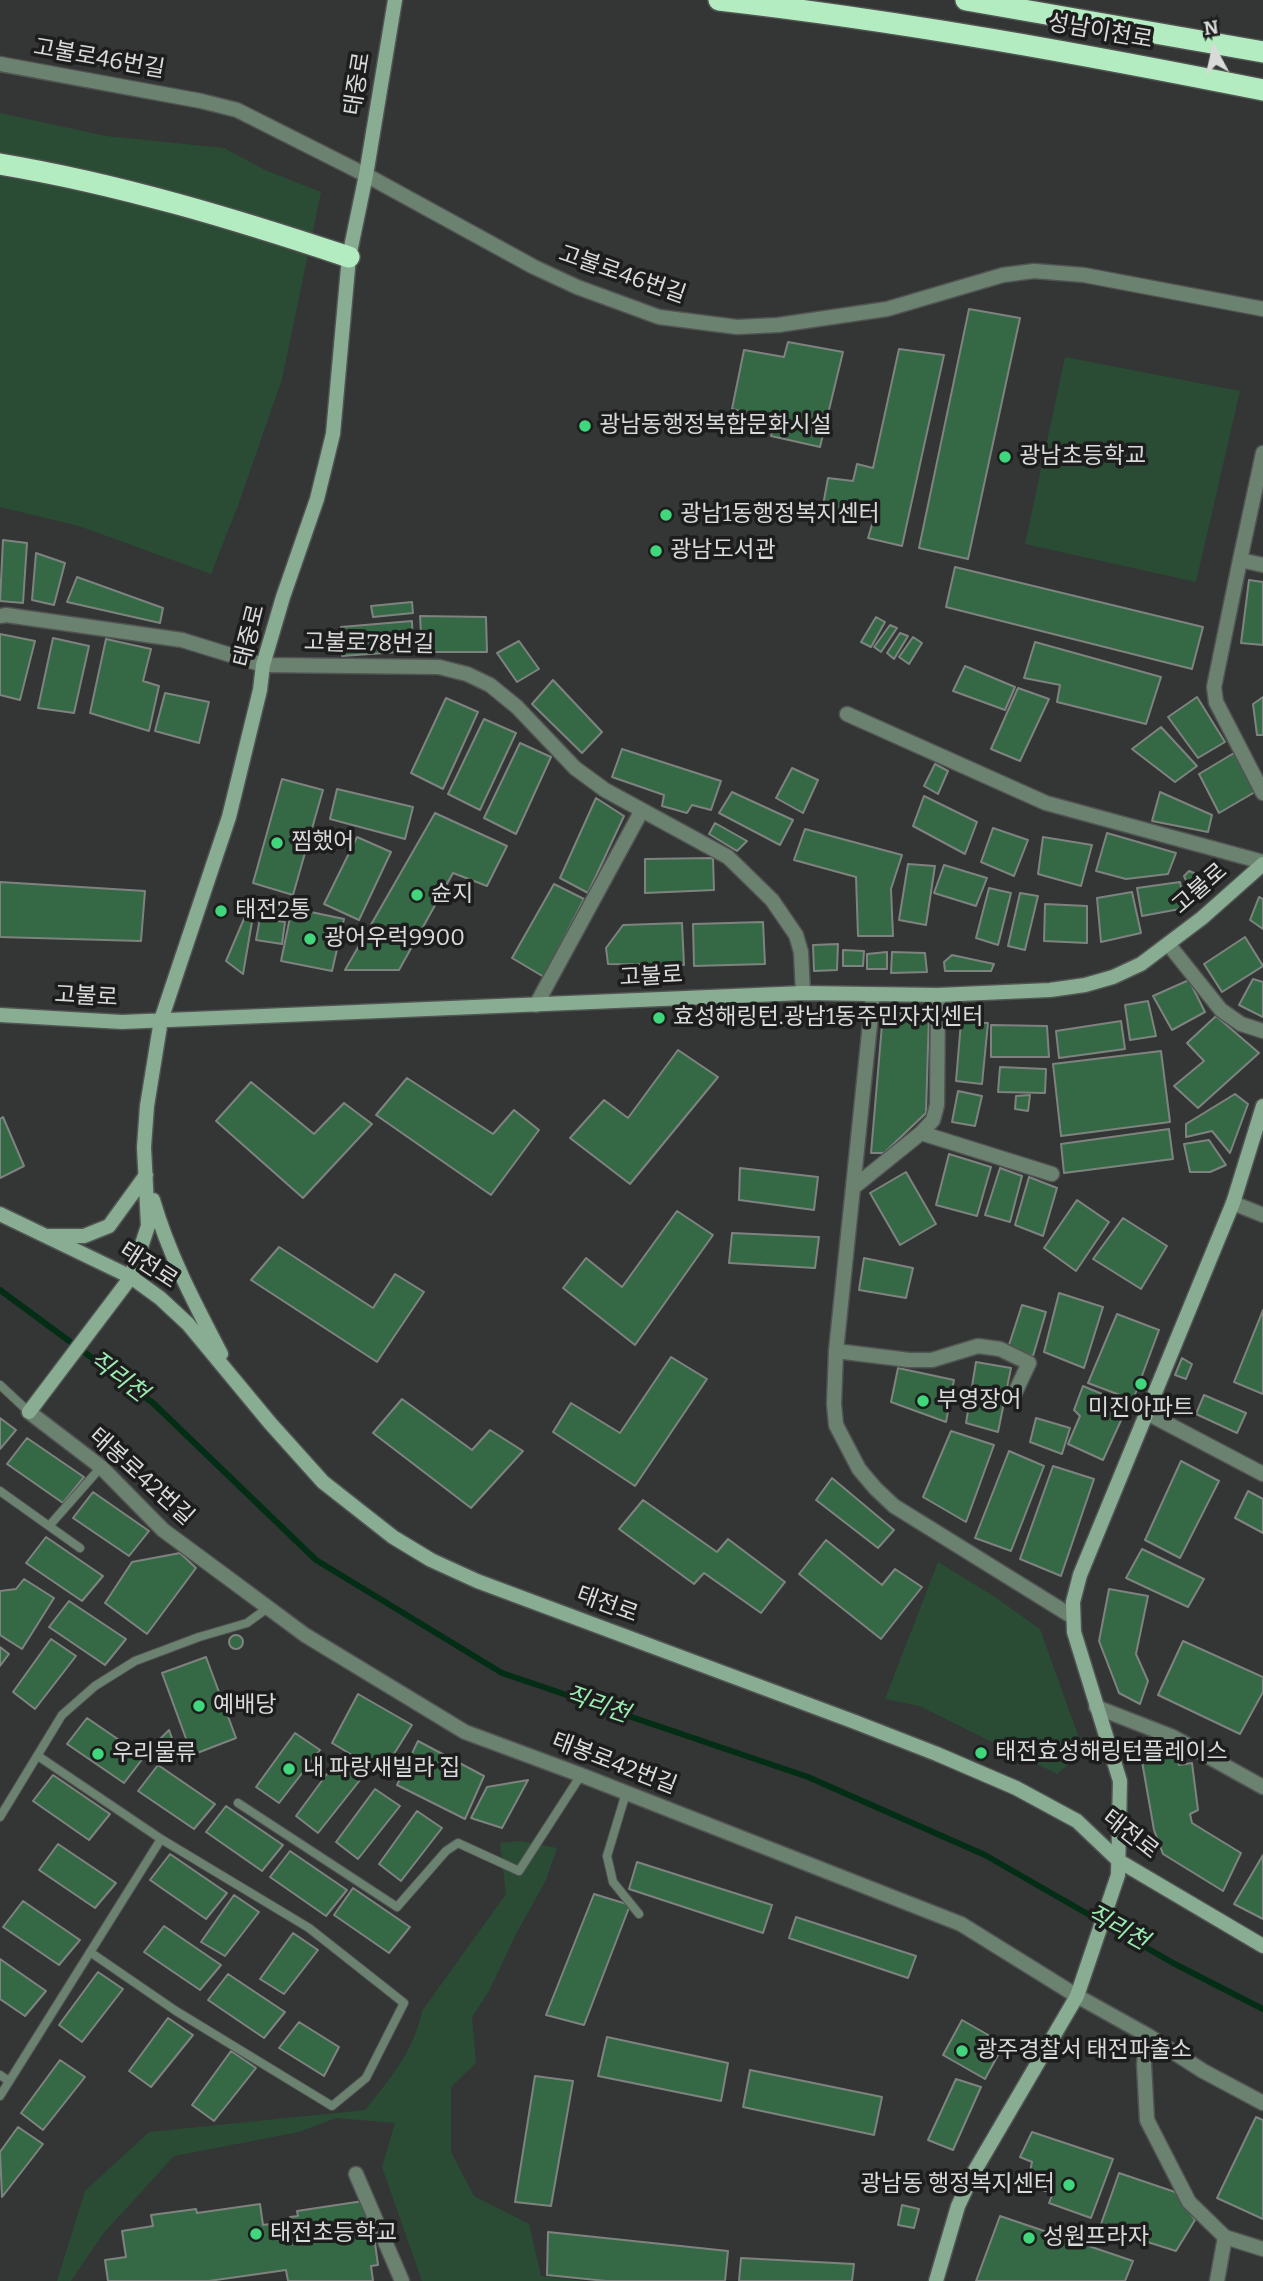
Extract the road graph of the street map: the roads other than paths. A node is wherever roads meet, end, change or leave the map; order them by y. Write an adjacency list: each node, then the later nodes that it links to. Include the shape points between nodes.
1 (395, 0): 8 (street, 태중로)
2 (719, 0): 6 (highway, 성남이천로, via 936,30)
3 (966, 0): 4 (highway, 성남이천로)
4 (1263, 52)
5 (0, 64): 8 (street, 고불로46번길, via 237,110)
6 (1263, 90)
7 (0, 164): 9 (highway, via 234,219)
8 (366, 175): 9 (street, 태중로); 10 (street, 고불로46번길, via 566,282 659,317 692,323 778,325 855,315 1003,275 1034,271 1084,275)
9 (349, 257): 15 (street, 태중로, via 333,434 317,499)
10 (1263, 309)
11 (1263, 453): 12 (street)
12 (1240, 560): 13 (street); 17 (street, via 1214,687 1216,702)
13 (1263, 565)
14 (0, 616): 15 (street, 고불로78번길, via 182,640)
15 (263, 665): 18 (street, 고불로78번길, via 439,667 467,674 517,707 575,768); 26 (street, 태중로, via 229,817)
16 (846, 714): 19 (street, via 1046,803)
17 (1263, 793)
18 (641, 812): 21 (street, 고불로78번길, via 728,858 772,900 796,935); 24 (street)
19 (1263, 863): 20 (street, 고불로)
20 (1169, 945): 23 (street, 고불로, via 1113,977 1086,985); 27 (street, via 1221,1010 1241,1024)
21 (803, 993): 22 (street, 고불로); 24 (street, 고불로)
22 (873, 995): 23 (street, 고불로); 32 (street)
23 (938, 995): 29 (street, via 937,1105)
24 (536, 1006): 26 (street, 고불로)
25 (0, 1015): 26 (street, 고불로)
26 (161, 1020): 31 (street, 태중로, via 147,1106)
27 (1263, 1031)
28 (1263, 1108): 33 (street)
29 (921, 1133): 30 (street); 32 (street)
30 (1052, 1174)
31 (146, 1175): 36 (street, via 109,1226 84,1236); 37 (street, 태중로, via 148,1226); 39 (street, via 183,1282)
32 (854, 1187): 38 (street)
33 (1233, 1203): 35 (street); 43 (street)
34 (0, 1214): 36 (street, 태전로)
35 (1263, 1215)
36 (44, 1236): 37 (street, 태전로)
37 (131, 1277): 39 (street, 태전로, via 188,1324); 42 (street, 태중로)
38 (836, 1351): 41 (street, via 932,1360 978,1346 1000,1349 1029,1363); 50 (street, via 836,1425 859,1469 875,1488 894,1506)
39 (233, 1377): 59 (street, 태전로, via 323,1482 393,1537 431,1560 993,1778 1077,1821)
40 (0, 1385): 42 (lane, 태봉로42번길)
41 (1013, 1397)
42 (29, 1412): 44 (street, 태봉로42번길)
43 (1147, 1413): 45 (street); 50 (street, via 1080,1575)
44 (101, 1467): 47 (lane); 49 (street, 태봉로42번길, via 163,1530)
45 (1263, 1474)
46 (0, 1491): 47 (lane)
47 (50, 1526): 48 (lane)
48 (80, 1548)
49 (269, 1607): 52 (lane, via 247,1623 135,1661 95,1686 62,1715); 53 (street, 태봉로42번길, via 305,1635 465,1732)
50 (1073, 1616): 51 (street)
51 (1096, 1707): 54 (street, via 1173,1737); 59 (street, via 1120,1780)
52 (38, 1756): 57 (lane); 58 (lane)
53 (580, 1774): 55 (street, 태봉로42번길); 56 (lane, via 519,1871 458,1843 397,1907)
54 (1263, 1787)
55 (626, 1793): 60 (lane, via 607,1856 613,1882); 63 (street, 태봉로42번길, via 961,1924)
56 (238, 1803)
57 (0, 1817)
58 (160, 1839): 62 (lane); 62 (lane, via 309,1928 404,2003 366,2078 332,2106 176,2011)
59 (1119, 1868): 61 (street, 태전로); 63 (street)
60 (639, 1914)
61 (1263, 1946)
62 (90, 1952): 66 (lane)
63 (1077, 1996): 64 (street, 태봉로42번길); 73 (street, via 974,2172 958,2206)
64 (1147, 2035): 68 (street, 태봉로42번길); 70 (street, via 1147,2120 1189,2203)
65 (0, 2075): 66 (lane)
66 (9, 2081): 67 (lane)
67 (0, 2096)
68 (1263, 2103)
69 (356, 2174): 72 (street)
70 (1224, 2238): 71 (street); 74 (street)
71 (1263, 2249)
72 (402, 2281)
73 (936, 2281)
74 (1217, 2281)

